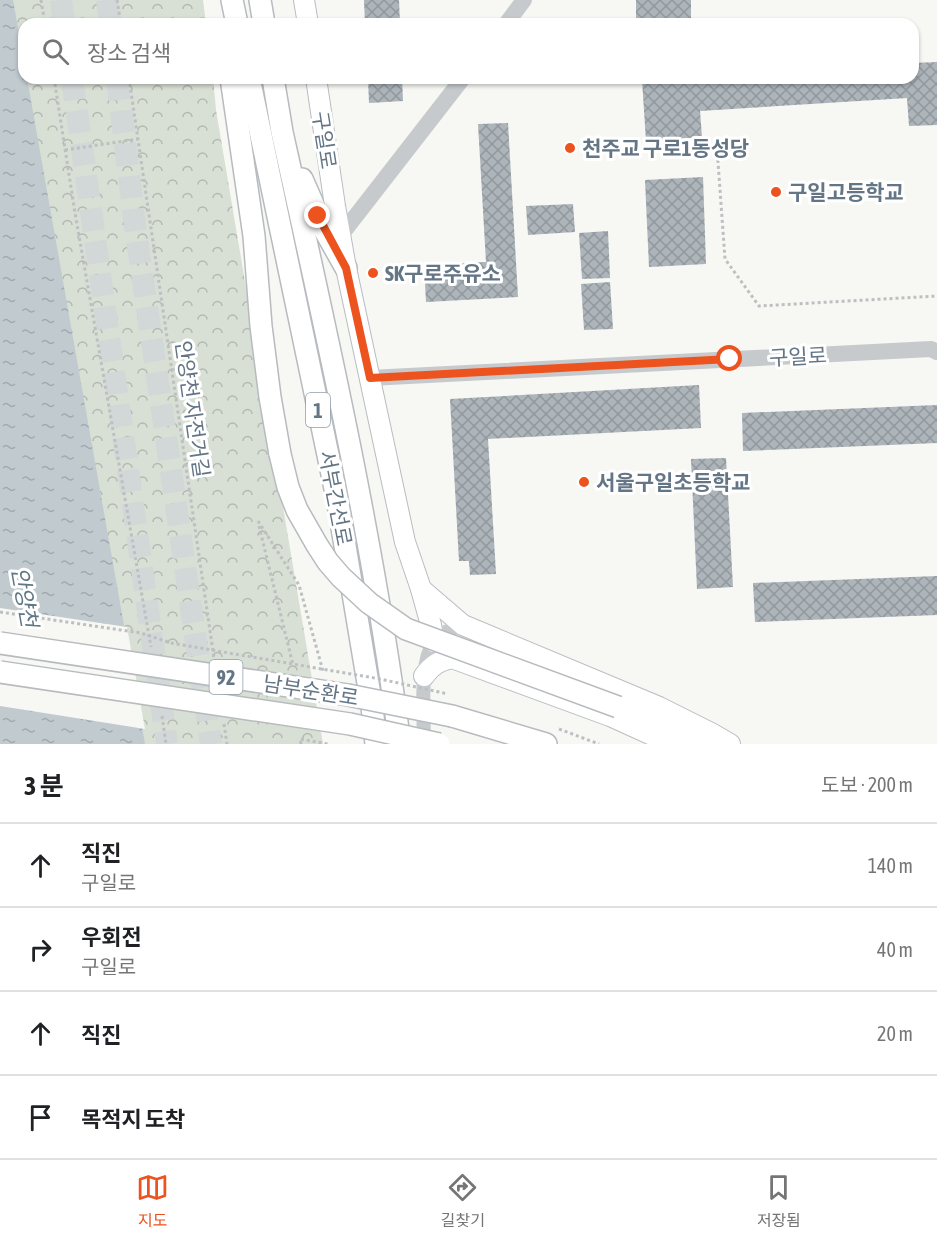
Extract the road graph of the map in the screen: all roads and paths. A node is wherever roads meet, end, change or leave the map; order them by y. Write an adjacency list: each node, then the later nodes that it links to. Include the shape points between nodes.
1 (41, 0): 7 (path)
2 (117, 0): 8 (path)
3 (231, 0): 9 (main road); 10 (main road)
4 (260, 0): 11 (main road)
5 (304, 0): 12 (main road)
6 (524, 0): 13 (street)
7 (44, 18)
8 (120, 18)
9 (230, 18)
10 (236, 18)
11 (263, 18)
12 (307, 18)
13 (510, 18)
14 (55, 84): 24 (path)
15 (130, 84): 22 (path, 안양천 자전거길)
16 (232, 84): 54 (main road, bridge, via 280,454 297,510 328,562 369,603 406,629 618,707)
17 (250, 84): 48 (main road, 서부간선로 / 1, via 337,498)
18 (274, 84): 21 (main road, 서부간선로 / 1)
19 (317, 84): 25 (main road, 구일로)
20 (459, 84): 25 (street)
21 (282, 132): 26 (main road); 49 (main road, 서부간선로 / 1, via 359,493)
22 (138, 139): 24 (path); 36 (path, 안양천 자전거길)
23 (717, 148): 27 (path, via 725,259 759,306)
24 (65, 150): 35 (path)
25 (341, 235): 26 (main road, 구일로)
26 (346, 268): 29 (main road, 구일로)
27 (937, 296)
28 (937, 352): 29 (street, 구일로, via 931,349)
29 (370, 378): 30 (main road, 구일로, via 405,542)
30 (421, 589): 32 (main road); 33 (main road, 구일로)
31 (0, 612): 37 (path, bridge, via 141,633 171,643)
32 (463, 625): 33 (street, via 447,629); 55 (main road, via 660,707)
33 (434, 642): 40 (street)
34 (0, 643): 52 (main road, 남부순환로 / 92, bridge, via 348,695 452,716)
35 (151, 650)
36 (214, 661)
37 (293, 665): 39 (path, via 258,521 299,585); 41 (path, bridge)
38 (0, 672): 51 (main road, 남부순환로 / 92, bridge, via 350,724)
39 (323, 675)
40 (424, 676): 50 (street); 53 (main road, via 440,661 453,658 610,716)
41 (450, 694)
42 (223, 720): 45 (path)
43 (162, 721): 44 (path)
44 (166, 744)
45 (226, 744)
46 (301, 744): 47 (path, via 300,739)
47 (328, 744)
48 (376, 744)
49 (400, 744)
50 (424, 744)
51 (439, 744)
52 (546, 744)
53 (672, 744)
54 (700, 744)
55 (730, 744)

